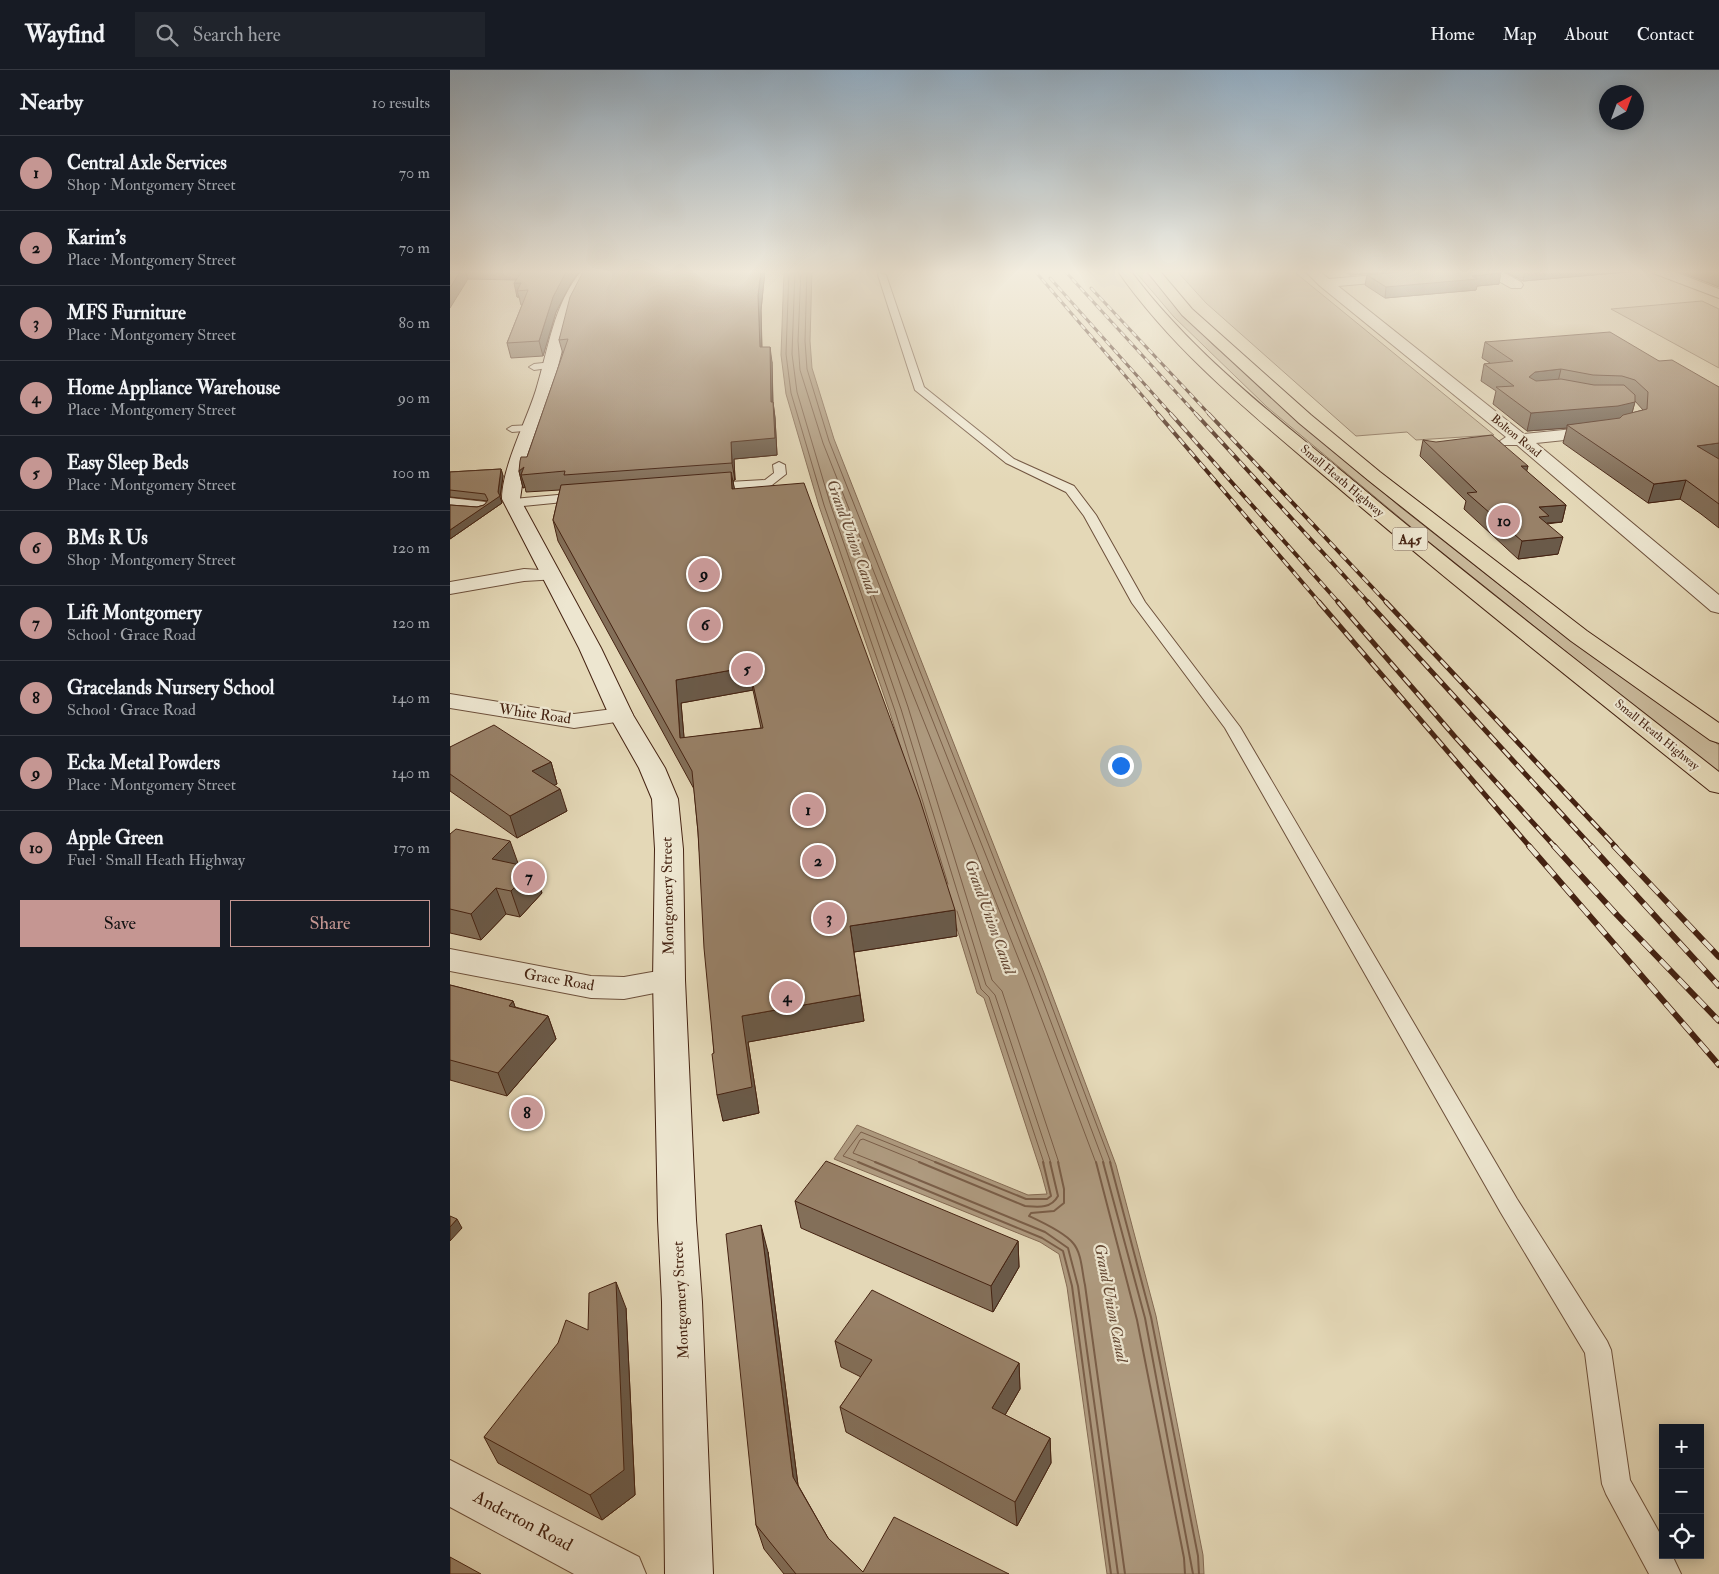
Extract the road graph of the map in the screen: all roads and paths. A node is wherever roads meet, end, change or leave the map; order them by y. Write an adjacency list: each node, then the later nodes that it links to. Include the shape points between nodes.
1 (552, 340): 12 (street, via 522,429 511,491)
2 (903, 340): 27 (lane, via 919,388 1010,461 1070,489 1090,515 1139,603 1232,727 1504,1197 1598,1350 1616,1484)
3 (1183, 340): 21 (highway, Small Heath Highway / A45, via 1254,407 1421,548)
4 (1218, 340): 20 (highway, Small Heath Highway / A45, via 1374,476 1579,636)
5 (1398, 340): 7 (street, Bolton Road)
6 (1612, 429): 7 (street)
7 (1521, 440): 8 (street); 17 (street, Bolton Road)
8 (1490, 444)
9 (779, 465): 10 (lane, via 780,474 768,482)
10 (700, 488)
11 (594, 496): 12 (lane)
12 (513, 503): 15 (street, Montgomery Street)
13 (450, 504): 14 (street)
14 (479, 506)
15 (551, 574): 16 (street, via 524,574); 19 (street, Montgomery Street)
16 (450, 588)
17 (1719, 606)
18 (450, 701): 19 (street, White Road, via 574,721)
19 (621, 716): 23 (street, Montgomery Street, via 652,768 665,799 669,850)
20 (1719, 735)
21 (1719, 785)
22 (450, 960): 23 (street, Grace Road, via 592,987 624,988)
23 (669, 980): 26 (street, Montgomery Street)
24 (450, 1482): 25 (street, Anderton Road)
25 (622, 1574)
26 (689, 1574)
27 (1666, 1574)

